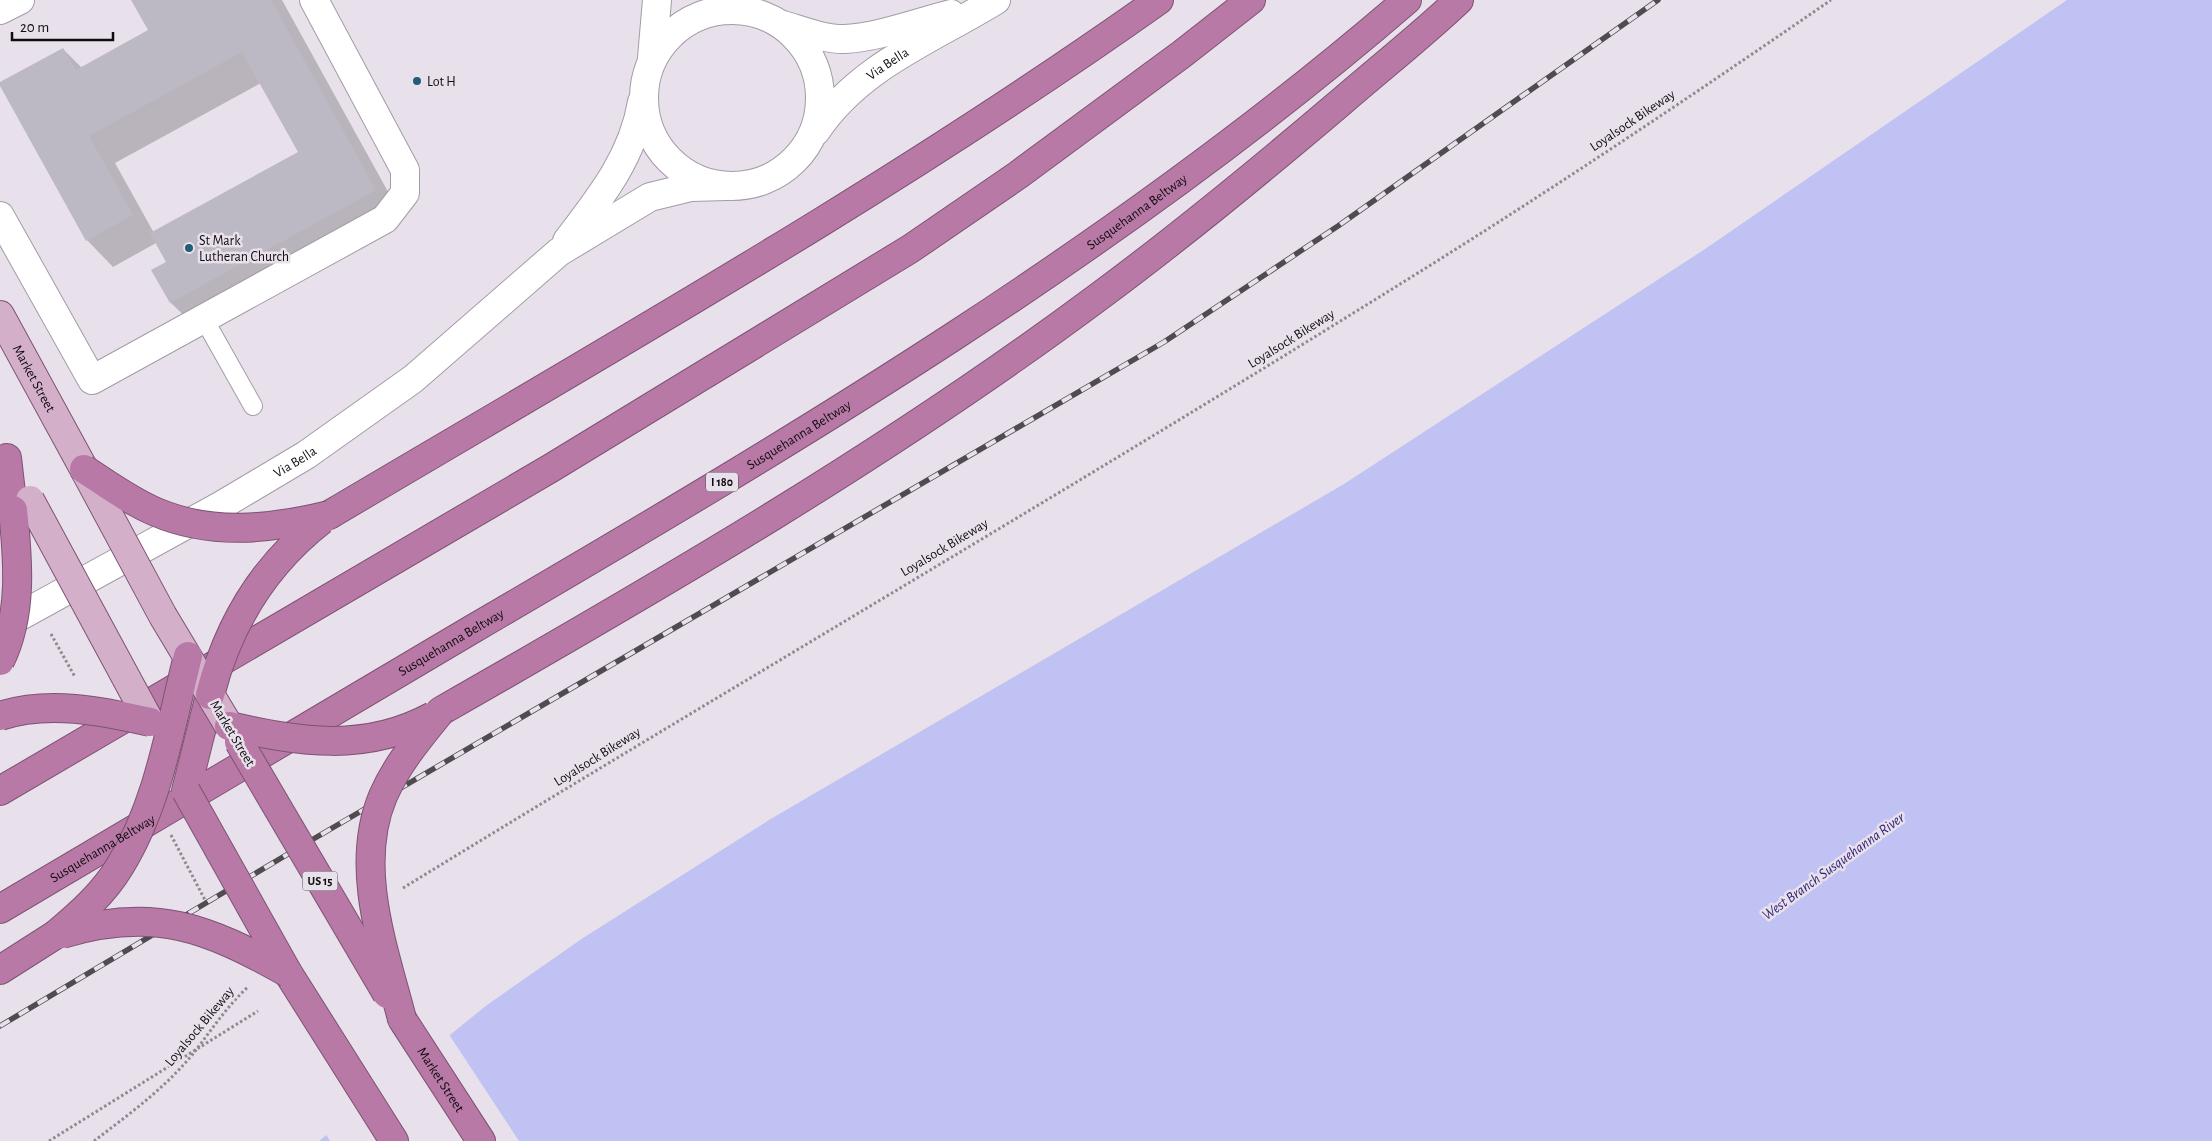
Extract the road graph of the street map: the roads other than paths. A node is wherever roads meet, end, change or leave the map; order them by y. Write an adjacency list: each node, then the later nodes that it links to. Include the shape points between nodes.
1 (20, 0): 10 (main road)
2 (314, 0): 18 (main road, via 405,170 405,192 386,219)
3 (658, 0): 12 (main road)
4 (734, 0): 11 (main road)
5 (1159, 0): 23 (highway, via 1007,103 742,271)
6 (1251, 0): 31 (highway, via 1018,175 910,249 551,468)
7 (1407, 0): 33 (highway, Susquehanna Beltway / I 180, via 1225,148 1070,259 889,380)
8 (1459, 0): 27 (highway, via 1256,175 1096,300 1017,356 869,456 621,608)
9 (993, 2): 11 (main road, Via Bella, via 845,39 819,36); 13 (main road, Via Bella, via 902,53 868,77 838,103)
10 (0, 10)
11 (774, 21): 12 (main road, via 741,10 725,10 696,18 670,36); 13 (main road, via 806,49 819,80 820,110 814,133)
12 (648, 75): 14 (main road, via 644,105 648,124 666,156 690,175); 16 (main road, Via Bella, via 639,120 619,169)
13 (806, 147): 14 (main road, via 788,167 765,180)
14 (727, 186): 16 (main road, Via Bella, via 691,186 650,197)
15 (0, 216): 18 (main road, via 92,380)
16 (559, 252): 24 (main road, Via Bella, via 413,379 306,455 222,506)
17 (0, 315): 21 (main road, Market Street)
18 (204, 319): 19 (lane)
19 (253, 406)
20 (4, 451): 22 (highway)
21 (84, 469): 23 (highway, bridge, via 156,512 212,527 265,528); 25 (main road, Market Street, bridge)
22 (21, 505): 26 (highway, bridge, via 17,594 10,636); 30 (main road, bridge)
23 (329, 515): 29 (highway, bridge, via 301,536 258,585 242,610 225,646)
24 (0, 628)
25 (188, 656): 29 (main road, Market Street, bridge); 30 (highway, bridge)
26 (0, 661)
27 (441, 711): 29 (highway, bridge, via 392,733 337,742 282,738); 37 (highway, bridge, via 396,770 383,797 375,826 372,887 376,917)
28 (0, 716): 30 (highway, bridge, via 28,710 70,709)
29 (216, 723): 30 (highway); 32 (highway); 37 (highway, Market Street / US 15, bridge)
30 (160, 724): 32 (main road); 34 (highway, bridge, via 152,800 136,837 119,868 81,914)
31 (0, 791)
32 (186, 791): 36 (highway, bridge)
33 (0, 910)
34 (55, 936): 35 (highway); 36 (highway, bridge, via 117,921 169,924 219,937)
35 (0, 970)
36 (288, 973): 38 (highway)
37 (402, 1019): 39 (highway, Market Street / US 15)
38 (394, 1141)
39 (481, 1141)

